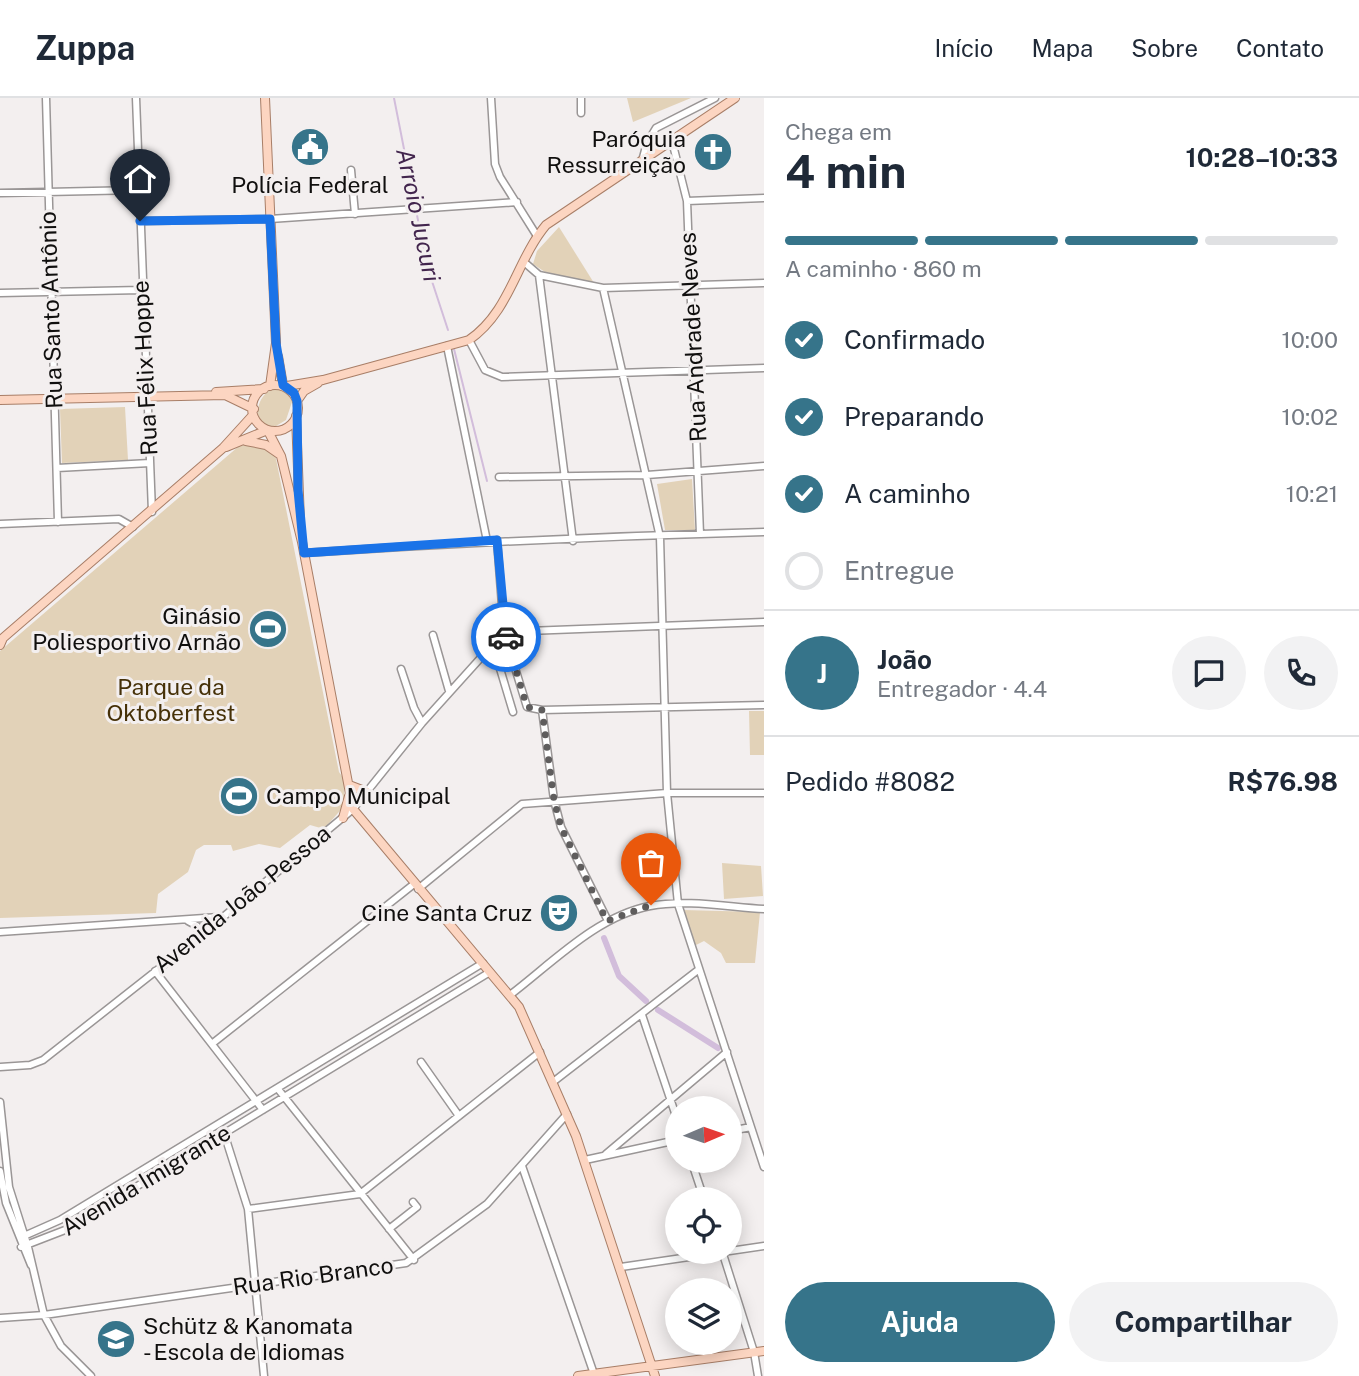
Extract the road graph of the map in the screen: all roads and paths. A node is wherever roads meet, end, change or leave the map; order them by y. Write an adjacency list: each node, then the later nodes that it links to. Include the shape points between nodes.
1 (46, 98): 13 (street, Rua Santo Antônio)
2 (135, 98): 12 (street, Rua Félix Hoppe)
3 (265, 98): 19 (main road)
4 (491, 98): 17 (street, via 495,164)
5 (581, 98): 8 (street)
6 (715, 98): 10 (street, via 656,128)
7 (735, 98): 9 (main road)
8 (581, 113)
9 (672, 141): 10 (main road); 16 (street, Rua Andrade Neves)
10 (642, 161): 21 (main road, via 561,214)
11 (351, 170): 18 (street)
12 (139, 190): 13 (street); 20 (street, Rua Félix Hoppe)
13 (48, 191): 14 (street); 28 (street, Rua Santo Antônio)
14 (0, 192)
15 (764, 198): 16 (street)
16 (687, 201): 25 (street, Rua Andrade Neves)
17 (517, 202): 18 (street); 21 (street)
18 (355, 214): 19 (street)
19 (270, 219): 20 (street); 31 (main road)
20 (140, 221): 27 (street, Rua Félix Hoppe)
21 (537, 236): 22 (main road)
22 (524, 262): 23 (street); 30 (main road, via 498,312)
23 (540, 275): 26 (street); 36 (street)
24 (764, 283): 25 (street)
25 (692, 285): 26 (street); 34 (street, Rua Andrade Neves)
26 (603, 288): 35 (street)
27 (141, 290): 28 (street); 41 (street, Rua Félix Hoppe)
28 (50, 292): 29 (street); 42 (street, Rua Santo Antônio)
29 (0, 293)
30 (469, 340): 32 (main road); 36 (street, via 493,376)
31 (276, 343): 38 (main road); 39 (main road)
32 (447, 346): 37 (main road); 67 (street)
33 (764, 368): 34 (street)
34 (694, 370): 35 (street); 54 (street, Rua Andrade Neves)
35 (622, 372): 36 (street); 55 (street)
36 (552, 376): 57 (street)
37 (323, 380): 38 (main road); 44 (main road)
38 (285, 386): 39 (main road); 44 (main road)
39 (267, 388): 40 (main road, via 229,389); 45 (main road)
40 (211, 395): 41 (main road); 45 (main road, via 234,398)
41 (148, 396): 42 (main road); 51 (street, Rua Félix Hoppe)
42 (54, 398): 43 (main road); 53 (street, Rua Santo Antônio)
43 (0, 400)
44 (297, 401): 46 (main road)
45 (253, 412): 47 (main road, via 255,422); 49 (main road)
46 (296, 416): 47 (main road, via 286,427); 58 (main road)
47 (266, 431): 48 (main road); 50 (main road)
48 (243, 440): 49 (main road); 50 (main road, via 266,445)
49 (223, 448): 59 (main road)
50 (281, 456): 58 (main road)
51 (150, 463): 53 (street); 59 (street, Rua Félix Hoppe)
52 (764, 466): 54 (street)
53 (57, 468): 60 (street, Rua Santo Antônio)
54 (699, 470): 55 (street); 64 (street, Rua Andrade Neves)
55 (647, 475): 57 (street); 65 (street)
56 (499, 477): 57 (street)
57 (565, 477): 68 (street)
58 (293, 490): 69 (main road)
59 (152, 512): 62 (main road)
60 (58, 522): 61 (street); 62 (street, via 119,519)
61 (0, 524)
62 (133, 527): 74 (main road)
63 (764, 533): 64 (street)
64 (700, 534): 65 (street)
65 (660, 537): 68 (street); 71 (street)
66 (497, 540): 67 (street); 68 (street); 72 (street)
67 (487, 541): 69 (street)
68 (573, 541)
69 (304, 553): 83 (main road)
70 (764, 622): 71 (street)
71 (662, 624): 72 (street); 79 (street)
72 (505, 632): 75 (street, Avenida João Pessoa); 80 (street, via 527,707)
73 (433, 635): 77 (street)
74 (1, 640)
75 (492, 642): 77 (street, Avenida João Pessoa); 81 (street)
76 (401, 669): 82 (street)
77 (449, 691): 82 (street, Avenida João Pessoa)
78 (764, 705): 79 (street)
79 (665, 708): 80 (street); 85 (street)
80 (542, 710): 87 (street)
81 (513, 712)
82 (422, 723): 84 (street, Avenida João Pessoa)
83 (350, 787): 84 (main road); 88 (main road); 89 (main road)
84 (367, 792): 88 (street, Avenida João Pessoa)
85 (667, 793): 86 (street); 87 (street); 92 (street)
86 (764, 793)
87 (554, 800): 91 (street, via 515,806); 96 (street, via 574,857)
88 (354, 809): 89 (street, Avenida João Pessoa); 90 (main road)
89 (341, 819): 90 (main road); 94 (street, Avenida João Pessoa)
90 (363, 821): 91 (main road)
91 (416, 886): 99 (main road); 107 (street)
92 (678, 904): 93 (street); 96 (street, via 651,905); 100 (street)
93 (764, 909)
94 (219, 917): 95 (street); 98 (street, Avenida João Pessoa)
95 (188, 921): 97 (street); 98 (street, via 197,926)
96 (607, 921): 105 (street)
97 (0, 932)
98 (199, 937): 101 (street, Avenida João Pessoa)
99 (483, 963): 102 (main road); 103 (street, Avenida Imigrante)
100 (698, 970): 106 (street); 109 (street)
101 (155, 971): 107 (street); 111 (street, Avenida João Pessoa, via 43,1060)
102 (490, 972): 104 (street, Avenida Imigrante); 105 (main road)
103 (453, 981): 104 (street); 113 (street, Avenida Imigrante)
104 (459, 990): 116 (street, Avenida Imigrante)
105 (510, 995): 108 (main road)
106 (642, 1015): 112 (street); 114 (street)
107 (213, 1043): 117 (street)
108 (540, 1052): 112 (main road); 122 (street)
109 (727, 1052): 115 (street); 123 (street)
110 (421, 1062): 122 (street)
111 (0, 1067)
112 (553, 1082): 121 (main road)
113 (278, 1089): 116 (street); 117 (street, Avenida Imigrante)
114 (669, 1096)
115 (672, 1096)
116 (285, 1098): 120 (street, Avenida Imigrante); 132 (street)
117 (257, 1101): 120 (street); 137 (street, Avenida Imigrante, via 60,1220)
118 (665, 1102): 127 (street)
119 (0, 1106): 137 (street, via 9,1187)
120 (263, 1111): 125 (street, Avenida Imigrante)
121 (567, 1114): 128 (main road); 129 (street, Rua Rio Branco)
122 (459, 1116): 132 (street)
123 (751, 1127): 124 (street); 130 (street)
124 (742, 1129)
125 (224, 1133): 135 (street); 139 (street, Avenida Imigrante, via 65,1230)
126 (665, 1142): 127 (street)
127 (606, 1154): 128 (street)
128 (585, 1160): 144 (main road)
129 (522, 1166): 141 (street, Rua Rio Branco, via 486,1204); 151 (street)
130 (764, 1167)
131 (0, 1171): 134 (street)
132 (360, 1194): 135 (street); 136 (street)
133 (413, 1202): 136 (street, via 417,1207)
134 (3, 1203): 139 (street)
135 (248, 1209): 145 (street)
136 (389, 1229): 141 (street)
137 (24, 1236): 139 (street)
138 (764, 1246): 140 (street)
139 (25, 1247): 146 (street)
140 (742, 1249)
141 (414, 1260): 145 (street, Rua Rio Branco)
142 (665, 1260): 144 (street)
143 (726, 1264): 149 (street)
144 (621, 1267): 150 (main road)
145 (257, 1284): 146 (street, Rua Rio Branco); 154 (street)
146 (44, 1315): 147 (street, Rua Rio Branco); 153 (street, via 61,1346)
147 (0, 1318)
148 (764, 1351): 149 (main road)
149 (754, 1352): 150 (main road); 157 (street)
150 (654, 1366): 152 (main road); 156 (main road)
151 (594, 1374): 152 (main road); 155 (main road)
152 (617, 1374)
153 (91, 1376)
154 (264, 1376)
155 (578, 1376)
156 (656, 1376)
157 (758, 1376)

